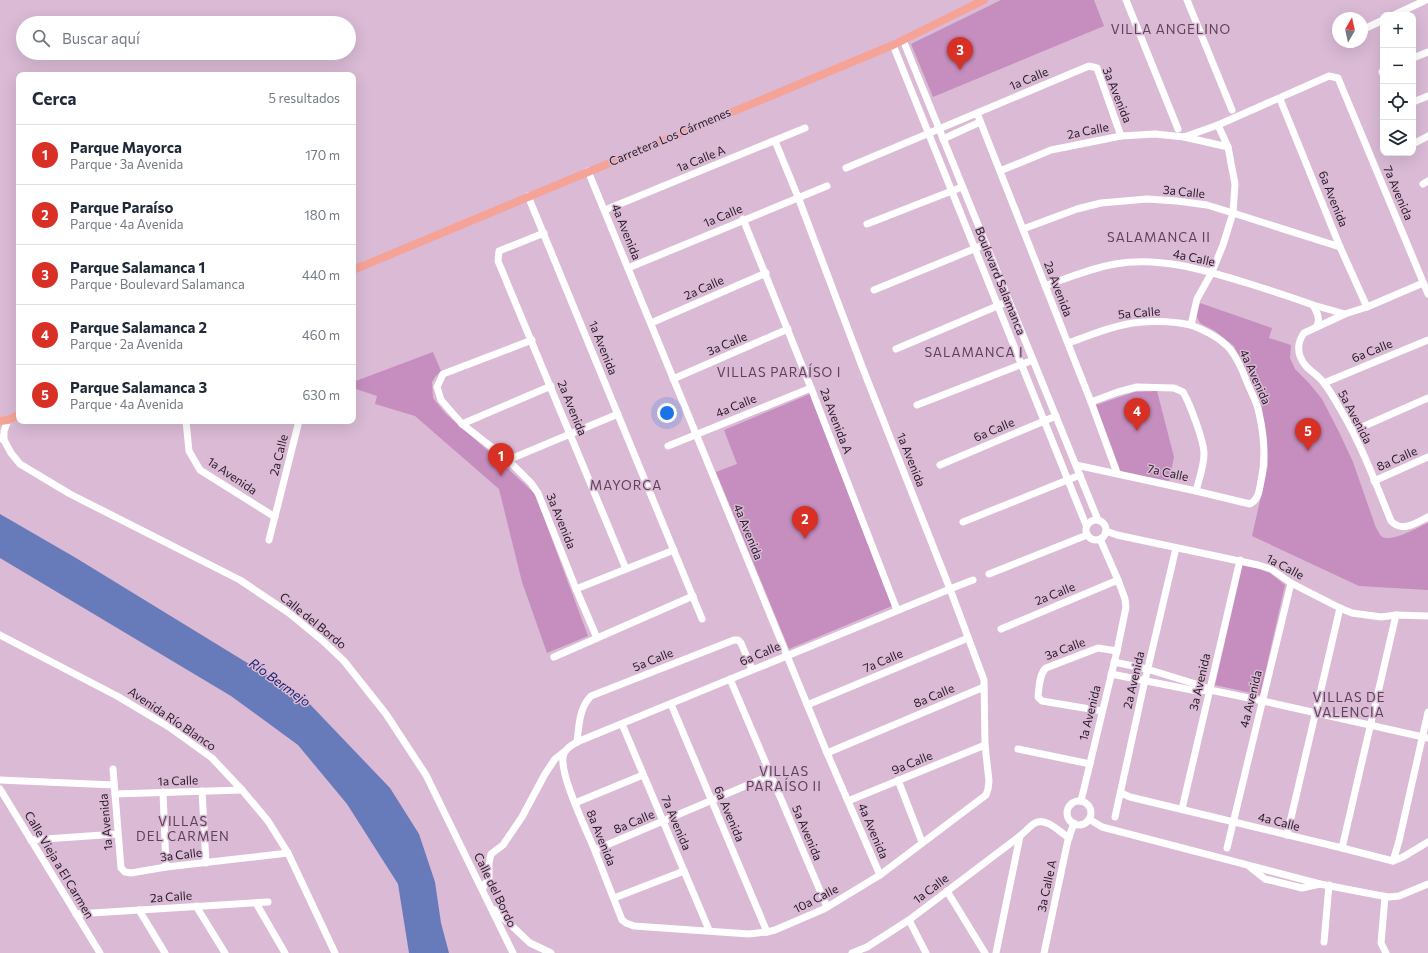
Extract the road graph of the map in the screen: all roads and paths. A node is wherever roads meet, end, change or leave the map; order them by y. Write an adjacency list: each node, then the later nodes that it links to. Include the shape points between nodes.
1 (984, 0): 8 (main road, Carretera Los Cármenes)
2 (1126, 0): 23 (street)
3 (1187, 0): 17 (street)
4 (1427, 1): 5 (street)
5 (1401, 12)
6 (1380, 21): 7 (street)
7 (1368, 27)
8 (902, 40): 9 (main road, Carretera Los Cármenes); 22 (street, Boulevard Salamanca)
9 (893, 45): 24 (street, Boulevard Salamanca); 33 (main road, Carretera Los Cármenes)
10 (1428, 52): 11 (street)
11 (1416, 57)
12 (1089, 66): 18 (street, 1a Calle); 25 (street, 3a Avenida, via 1097,68)
13 (1338, 78): 15 (street, 2a Calle, via 1329,76); 53 (street, 7a Avenida)
14 (1428, 96): 16 (street)
15 (1280, 99): 20 (street, 2a Calle); 47 (street, 6a Avenida)
16 (1416, 101)
17 (1232, 110)
18 (977, 113): 19 (street, 2a Avenida); 22 (street, 1a Calle)
19 (980, 122): 28 (street); 34 (street, 2a Avenida)
20 (1218, 125): 27 (street, 2a Calle); 31 (street)
21 (805, 128): 29 (street, 1a Calle A)
22 (939, 129): 24 (street); 28 (street, Boulevard Salamanca)
23 (1178, 129)
24 (928, 133): 32 (street); 37 (street, Boulevard Salamanca)
25 (1121, 136): 27 (street, 2a Calle, via 1155,134); 34 (street, 2a Calle, via 1051,150)
26 (1428, 136): 30 (street)
27 (1184, 138): 31 (street, 2a Calle)
28 (943, 139): 36 (street, Boulevard Salamanca)
29 (775, 140): 39 (street, 1a Avenida); 40 (street, 1a Calle A)
30 (1416, 142)
31 (1228, 147): 41 (street, via 1234,184)
32 (846, 168)
33 (588, 171): 38 (main road, Carretera Los Cármenes); 40 (street, 4a Avenida)
34 (1000, 171): 44 (street, 2a Avenida)
35 (827, 186): 39 (street, 1a Calle)
36 (962, 187): 37 (street); 46 (street, Boulevard Salamanca)
37 (952, 191): 43 (street); 48 (street, Boulevard Salamanca)
38 (528, 196): 45 (street, 1a Avenida); 50 (main road, Carretera Los Cármenes)
39 (798, 197): 42 (street, 1a Calle); 120 (street, 1a Avenida)
40 (605, 210): 49 (street, 4a Avenida)
41 (1233, 213): 44 (street, 3a Calle, via 1208,205 1177,201 1123,201 1077,209); 47 (street, 3a Calle); 51 (street)
42 (744, 219): 49 (street, 1a Calle); 52 (street, 2a Avenida A)
43 (867, 224)
44 (1023, 229): 54 (street, 2a Avenida)
45 (544, 233): 66 (street, 2a Avenida, via 499,251 498,256); 79 (street, 1a Avenida)
46 (986, 244): 48 (street); 57 (street, Boulevard Salamanca)
47 (1340, 247): 60 (street, 6a Avenida)
48 (975, 248): 55 (street); 59 (street, Boulevard Salamanca)
49 (628, 268): 62 (street, 4a Avenida)
50 (356, 269)
51 (1212, 272): 54 (street, 4a Calle, via 1152,262 1116,264); 58 (street, 4a Calle); 63 (street, via 1197,299)
52 (766, 273): 62 (street, 2a Calle); 65 (street, 2a Avenida A)
53 (1423, 283): 56 (street, 7a Avenida); 60 (street)
54 (1045, 286): 68 (street, 2a Avenida)
55 (874, 290)
56 (1428, 294)
57 (1009, 301): 59 (street); 70 (street, Boulevard Salamanca)
58 (1314, 304): 61 (street, 4a Calle); 64 (street, via 1319,319)
59 (998, 306): 69 (street); 71 (street, Boulevard Salamanca)
60 (1367, 307): 61 (street)
61 (1345, 314): 64 (street, 5a Avenida)
62 (651, 323): 72 (street, 4a Avenida)
63 (1191, 325): 68 (street, 5a Calle, via 1162,322 1122,325); 101 (street, 4a Avenida, via 1211,333 1231,350 1255,399 1264,450 1264,469)
64 (1316, 328): 73 (street, 5a Avenida, via 1304,333 1298,347 1304,364)
65 (788, 329): 72 (street, 3a Calle); 75 (street, 2a Avenida A)
66 (532, 340): 74 (street, 2a Avenida); 86 (street, 3a Avenida, via 440,377 436,386 438,395)
67 (1428, 340): 73 (street, 6a Calle)
68 (1068, 343): 77 (street, 2a Avenida)
69 (896, 349)
70 (1033, 360): 71 (street); 81 (street, Boulevard Salamanca)
71 (1021, 364): 78 (street); 83 (street, Boulevard Salamanca)
72 (674, 378): 89 (street, 4a Avenida)
73 (1324, 383): 87 (street, 5a Avenida)
74 (551, 386): 86 (street); 88 (street, 2a Avenida)
75 (812, 388): 89 (street, 4a Calle); 123 (street, 2a Avenida A)
76 (1428, 398): 87 (street)
77 (1091, 402): 96 (street, 2a Avenida); 100 (street, via 1137,387 1174,388 1183,392 1195,419 1204,452)
78 (917, 405)
79 (618, 414): 88 (street); 112 (street, 1a Avenida)
80 (16, 416): 82 (main road)
81 (1056, 416): 83 (street, 6a Calle); 95 (street, Boulevard Salamanca)
82 (4, 420): 90 (street)
83 (1044, 421): 94 (street, 6a Calle); 98 (street, Boulevard Salamanca)
84 (186, 424): 102 (street, 1a Avenida, via 189,451 200,470)
85 (297, 424): 102 (street, 2a Calle)
86 (462, 424): 93 (street, 3a Avenida)
87 (1353, 431): 99 (street, 5a Avenida)
88 (570, 434): 93 (street); 114 (street, 2a Avenida)
89 (696, 434): 91 (street, 4a Calle); 132 (street, 4a Avenida)
90 (2, 439): 201 (street, Calle del Bordo, via 20,464 70,494 240,580 289,613 323,641 344,661 386,714 422,769)
91 (668, 446)
92 (1428, 457): 99 (street, 8a Calle)
93 (508, 460): 119 (street, 3a Avenida, via 538,493)
94 (940, 465)
95 (1076, 465): 96 (street, 7a Calle); 97 (street, Boulevard Salamanca)
96 (1117, 474): 100 (street, 7a Calle)
97 (1080, 475): 98 (street); 104 (street, Boulevard Salamanca)
98 (1068, 480): 105 (street); 106 (street, Boulevard Salamanca)
99 (1374, 481): 103 (street, 5a Avenida, via 1391,521 1399,527 1409,526)
100 (1196, 491): 101 (street, 7a Calle, via 1250,504)
101 (1255, 501)
102 (275, 517): 110 (street, 2a Calle)
103 (1428, 517)
104 (1098, 520): 106 (street, via 1091,520); 107 (street, via 1104,524)
105 (963, 522)
106 (1086, 525): 108 (street)
107 (1106, 531): 109 (street); 111 (street, 1a Calle)
108 (1087, 535): 109 (street, via 1093,540); 115 (street)
109 (1100, 539): 117 (street, 1a Avenida)
110 (269, 540)
111 (1176, 548): 113 (street, 1a Calle); 136 (street, 2a Avenida)
112 (674, 550): 114 (street); 121 (street, 1a Avenida)
113 (1240, 560): 118 (street, 1a Calle, via 1271,569); 141 (street, 3a Avenida)
114 (626, 569): 119 (street)
115 (989, 574)
116 (973, 580): 120 (street, 6a Calle)
117 (1118, 580): 127 (street, 2a Calle); 131 (street, 1a Avenida, via 1126,607)
118 (1291, 583): 122 (street, 1a Calle); 142 (street, 4a Avenida)
119 (576, 589): 129 (street, 3a Avenida)
120 (950, 589): 123 (street, 6a Calle); 130 (street, 1a Avenida)
121 (693, 596): 126 (street, 1a Avenida); 129 (street)
122 (1340, 608): 124 (street, 1a Calle, via 1368,616); 147 (street)
123 (897, 610): 132 (street, 6a Calle)
124 (1396, 615): 125 (street, 1a Calle); 149 (street)
125 (1428, 616)
126 (702, 619)
127 (1001, 629)
128 (0, 635): 164 (street, Avenida Río Blanco, via 117,696 169,727 212,758)
129 (597, 638): 133 (street)
130 (968, 638): 140 (street, 1a Avenida, via 984,680); 144 (street, 7a Calle)
131 (1117, 651): 134 (street, 1a Avenida); 145 (street, 3a Calle, via 1098,648 1046,668 1041,678 1038,697 1042,701)
132 (786, 655): 135 (street, 6a Calle); 144 (street, 4a Avenida)
133 (554, 657)
134 (1114, 662): 136 (street); 137 (street, 1a Avenida)
135 (752, 669): 138 (street, 6a Calle); 151 (street, 5a Calle, via 742,643 734,640 591,696 582,708)
136 (1147, 669): 139 (street, 2a Avenida); 141 (street)
137 (1111, 674): 139 (street); 145 (street, 1a Avenida)
138 (730, 679): 143 (street, 6a Calle); 159 (street, 5a Avenida)
139 (1145, 681): 141 (street, via 1197,691); 167 (street, 2a Avenida)
140 (984, 687): 152 (street, 1a Avenida); 154 (street, 8a Calle)
141 (1210, 690): 142 (street); 174 (street, 3a Avenida)
142 (1263, 701): 147 (street); 178 (street, 4a Avenida)
143 (671, 704): 148 (street, 6a Calle); 170 (street, 6a Avenida)
144 (807, 705): 154 (street, 4a Avenida)
145 (1102, 711): 156 (street, 1a Avenida)
146 (1428, 712): 150 (street)
147 (1316, 713): 149 (street); 181 (street)
148 (622, 724): 151 (street, 6a Calle); 158 (street, 7a Avenida)
149 (1370, 725): 150 (street); 189 (street)
150 (1425, 737): 185 (street)
151 (577, 742): 155 (street, 6a Calle)
152 (985, 745): 161 (street, 9a Calle); 169 (street, 1a Avenida, via 989,781)
153 (1018, 749): 156 (street)
154 (826, 753): 171 (street, 4a Avenida)
155 (564, 755): 173 (street, 8a Avenida, via 563,767); 201 (street, 6a Calle, via 555,759 522,817 503,845 491,854 489,878)
156 (1090, 764): 172 (street, 1a Avenida)
157 (113, 769): 162 (street, 1a Avenida)
158 (643, 775): 173 (street); 177 (street, 7a Avenida)
159 (771, 775): 170 (street, 8a Calle); 209 (street, 5a Avenida)
160 (0, 780): 162 (street)
161 (898, 780): 171 (street, 9a Calle); 186 (street)
162 (114, 785): 168 (street, 1a Avenida)
163 (0, 789): 184 (street, Calle Vieja a El Carmen)
164 (242, 790): 165 (street, 1a Calle); 191 (street, Avenida Río Blanco, via 268,821)
165 (202, 791): 166 (street, 1a Calle); 194 (street)
166 (163, 792): 168 (street, 1a Calle); 195 (street)
167 (1121, 793): 174 (street, 4a Calle); 175 (street, 2a Avenida)
168 (114, 794): 180 (street, 1a Avenida)
169 (986, 795): 186 (street, 10a Calle)
170 (712, 800): 177 (street, 8a Calle); 215 (street, 6a Avenida)
171 (848, 801): 198 (street, 4a Avenida)
172 (1081, 801): 176 (street, via 1090,809); 179 (street, via 1073,803 1068,809 1068,817)
173 (575, 803): 190 (street, 8a Avenida)
174 (1182, 809): 178 (street, 4a Calle)
175 (1115, 817)
176 (1089, 819): 179 (street, via 1082,824); 200 (street, via 1102,826 1246,864 1265,879 1302,888)
177 (663, 821): 190 (street, 8a Calle); 196 (street, 7a Avenida)
178 (1234, 822): 181 (street, 4a Calle); 188 (street, 4a Avenida)
179 (1074, 823): 183 (street, 3a Calle A)
180 (117, 834): 184 (street); 197 (street, 1a Avenida, via 121,868)
181 (1287, 835): 189 (street, 4a Calle)
182 (1020, 836): 183 (street, 1a Calle, via 1041,821 1050,824); 202 (street, 1a Calle); 229 (street)
183 (1068, 838): 230 (street, 3a Calle A)
184 (31, 840): 211 (street, Calle Vieja a El Carmen)
185 (1399, 841): 192 (street); 193 (street)
186 (922, 842): 198 (street, 10a Calle)
187 (1428, 842): 192 (street)
188 (1227, 848)
189 (1342, 848): 193 (street, 4a Calle)
190 (595, 850): 204 (street, 8a Avenida)
191 (288, 853): 194 (street, 3a Calle); 223 (street, Avenida Río Blanco)
192 (1404, 857): 193 (street)
193 (1393, 861)
194 (206, 863): 195 (street, 3a Calle)
195 (166, 867): 197 (street, 3a Calle)
196 (684, 871): 204 (street); 214 (street, 7a Avenida)
197 (125, 872)
198 (880, 875): 209 (street, 10a Calle)
199 (1428, 884): 203 (street, via 1399,896)
200 (1329, 885): 203 (street); 216 (street)
201 (482, 889): 208 (street, Calle del Bordo)
202 (947, 891): 212 (street, 1a Calle); 228 (street)
203 (1385, 896): 231 (street, via 1381,943)
204 (614, 898): 213 (street, 8a Avenida)
205 (268, 902): 206 (street, 2a Calle)
206 (256, 903): 207 (street, 2a Calle); 222 (street)
207 (196, 906): 210 (street, 2a Calle); 221 (street)
208 (490, 906): 217 (street); 224 (street, Calle del Bordo)
209 (827, 907): 215 (street, 10a Calle)
210 (139, 910): 211 (street, 2a Calle); 220 (street)
211 (76, 914): 219 (street, Calle Vieja a El Carmen)
212 (909, 920): 218 (street, 1a Calle); 227 (street)
213 (626, 924): 214 (street, 10a Calle)
214 (709, 930): 215 (street, 10a Calle, via 749,934)
215 (767, 932)
216 (1324, 942)
217 (534, 950): 225 (street)
218 (868, 950): 226 (street, 1a Calle)
219 (100, 953)
220 (165, 953)
221 (225, 953)
222 (285, 953)
223 (335, 953)
224 (513, 953)
225 (551, 953)
226 (852, 953)
227 (926, 953)
228 (985, 953)
229 (996, 953)
230 (1044, 953)
231 (1386, 953)

